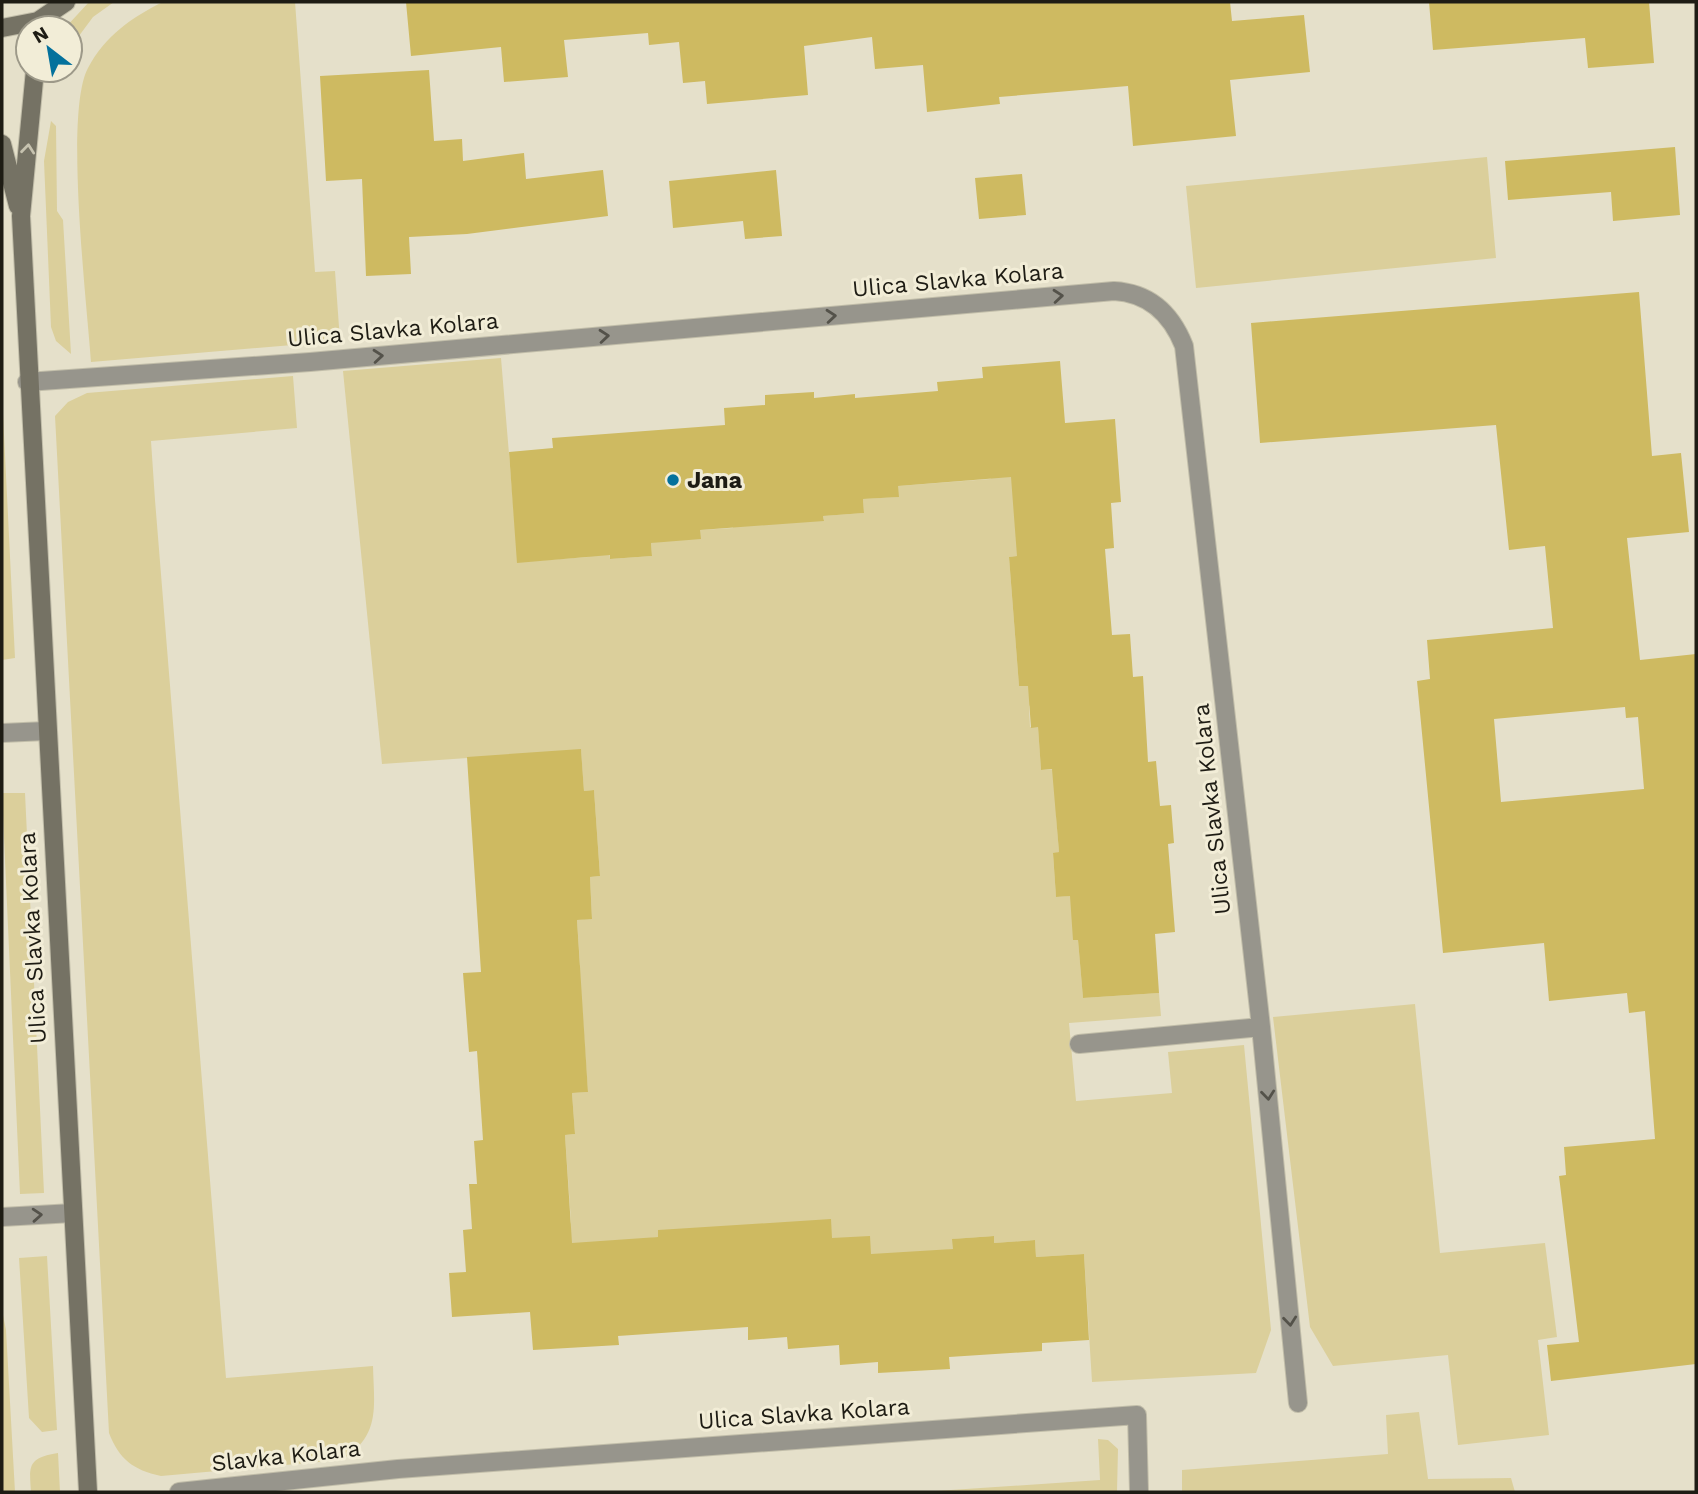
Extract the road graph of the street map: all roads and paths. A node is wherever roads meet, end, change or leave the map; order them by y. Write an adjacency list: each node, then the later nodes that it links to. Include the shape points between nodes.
1 (34, 84): 3 (main road, Ulica Slavka Kolara, one-way to 1)
2 (2, 144): 3 (main road, Ulica Slavka Kolara)
3 (21, 216): 4 (main road, Ulica Slavka Kolara)
4 (27, 382): 5 (main road, Ulica Slavka Kolara); 7 (street, Ulica Slavka Kolara, one-way to 7, via 1135,292 1176,327 1184,346)
5 (46, 731): 6 (street); 9 (main road, Ulica Slavka Kolara)
6 (2, 733)
7 (1261, 1027): 8 (street); 11 (street, Ulica Slavka Kolara, one-way to 11)
8 (1079, 1044)
9 (73, 1213): 10 (street, one-way to 9); 13 (main road, Ulica Slavka Kolara)
10 (2, 1217)
11 (1298, 1403)
12 (398, 1469): 14 (street, Slavka Kolara); 15 (street, Ulica Slavka Kolara, via 1137,1415)
13 (88, 1492)
14 (179, 1492)
15 (1139, 1492)

